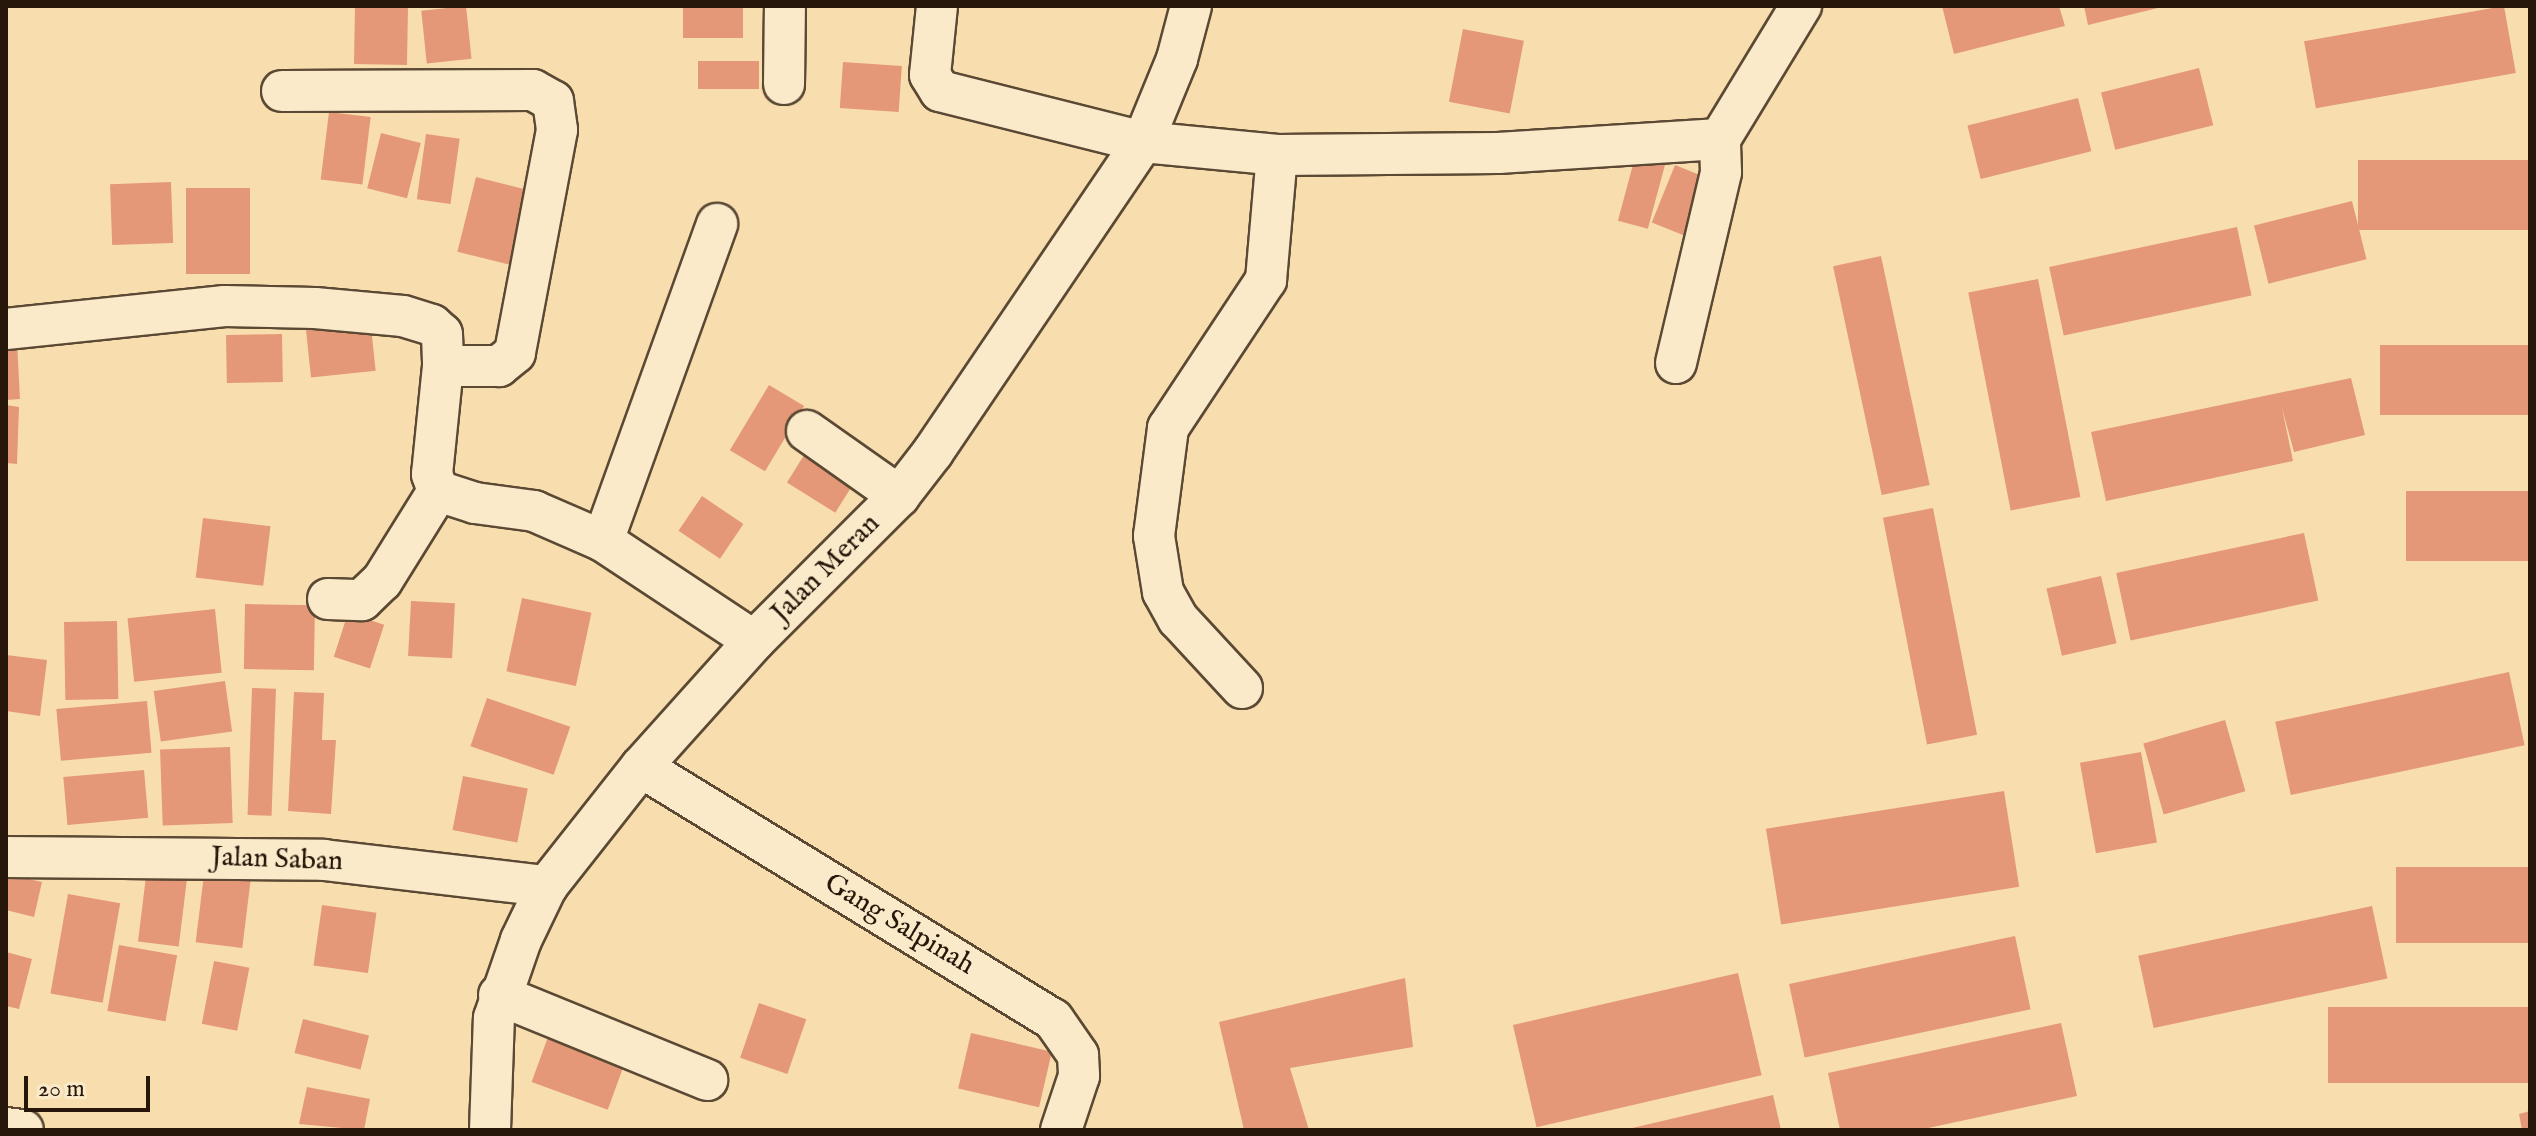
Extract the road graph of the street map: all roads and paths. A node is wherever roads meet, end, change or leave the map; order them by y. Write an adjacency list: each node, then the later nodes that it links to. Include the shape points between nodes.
1 (785, 6): 5 (street)
2 (937, 6): 8 (street, via 930,75 934,87)
3 (1191, 6): 8 (street, Jalan Meran, via 1177,59)
4 (1801, 6): 7 (street)
5 (784, 84)
6 (282, 91): 13 (street, via 533,90 553,101 557,130 515,353 499,366)
7 (1720, 139): 9 (street, via 1498,153); 12 (street, via 1721,172)
8 (1143, 142): 9 (street); 16 (street, Jalan Meran)
9 (1277, 155): 20 (street, via 1266,280 1168,428 1154,536 1163,592 1178,619)
10 (717, 224): 17 (street)
11 (6, 329): 13 (street, via 225,306 315,308 403,316 432,325 442,334)
12 (1676, 363)
13 (443, 366): 15 (street, via 432,474)
14 (807, 431): 16 (street)
15 (438, 491): 17 (street, via 475,503 534,511); 18 (street, via 382,581 362,600)
16 (899, 496): 19 (street, Jalan Meran)
17 (603, 541): 19 (street)
18 (328, 599)
19 (754, 641): 21 (street, Jalan Meran)
20 (1242, 688)
21 (641, 767): 23 (street, Jalan Meran); 29 (street, Gang Salpinah, via 1053,1019 1078,1055 1079,1076)
22 (6, 857): 23 (street, Jalan Saban, via 324,860)
23 (547, 886): 24 (street, Jalan Meran)
24 (499, 995): 25 (street); 28 (street, Jalan Meran)
25 (707, 1080)
26 (6, 1128): 27 (street)
27 (23, 1130)
28 (490, 1130)
29 (1061, 1130)

